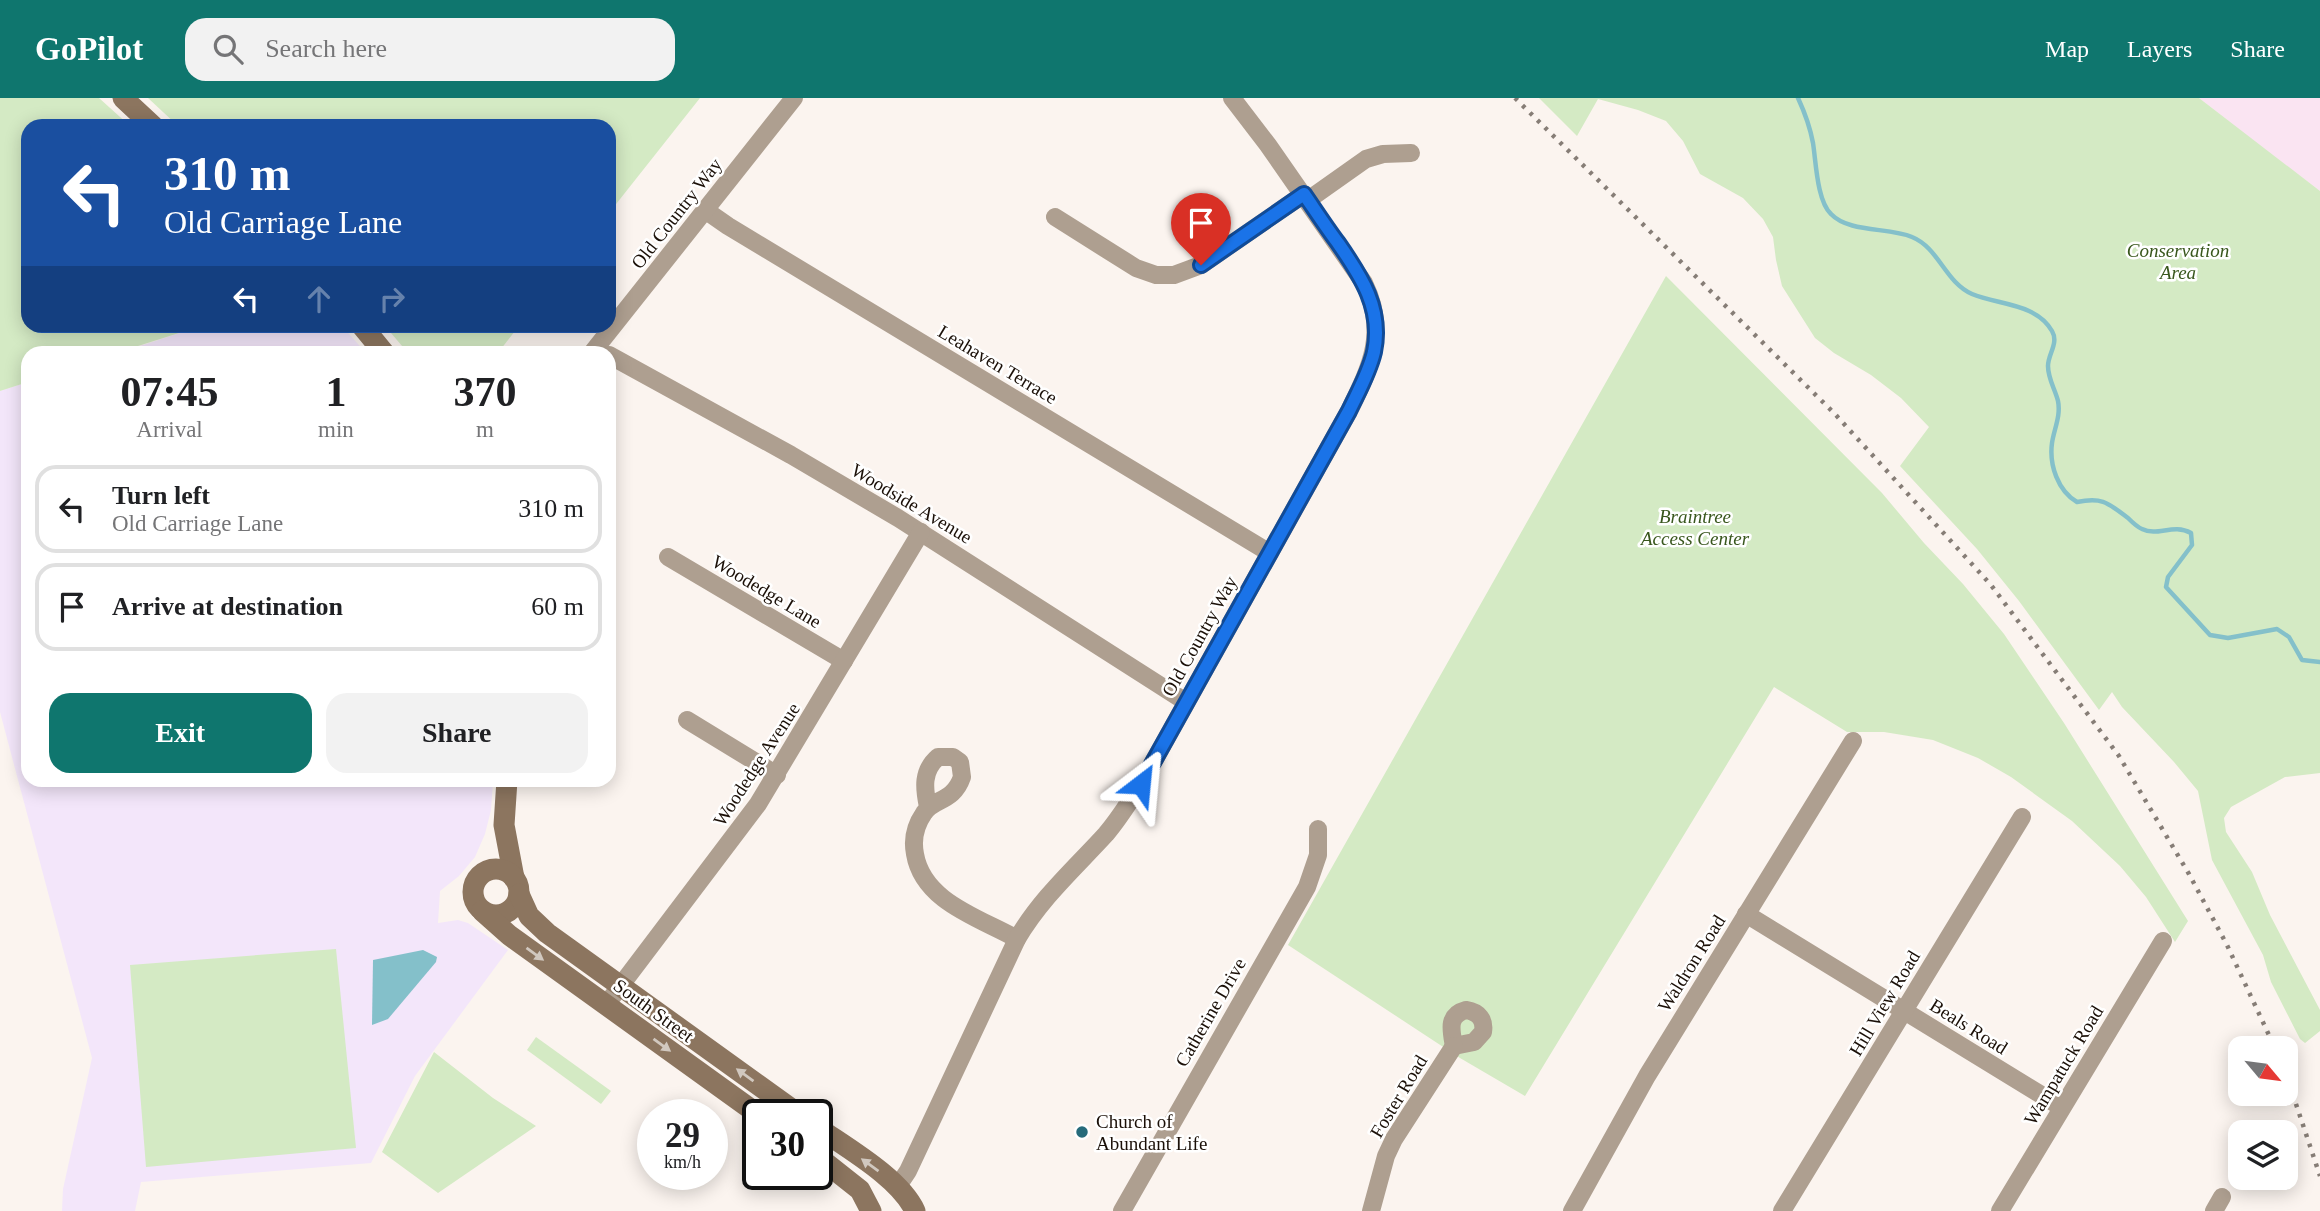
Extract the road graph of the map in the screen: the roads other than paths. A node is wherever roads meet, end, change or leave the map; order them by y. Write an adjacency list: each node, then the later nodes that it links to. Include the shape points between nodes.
1 (122, 98): 4 (main road)
2 (794, 98): 7 (street, Old Country Way)
3 (1232, 98): 6 (street, Old Country Way)
4 (145, 119)
5 (1411, 153): 6 (street, via 1366,159)
6 (1306, 197): 8 (street, via 1201,265 1174,275 1136,268); 12 (street, Old Country Way, via 1364,284 1374,311 1376,337 1370,364 1349,411)
7 (705, 210): 9 (street, Old Country Way); 12 (street, Leahaven Terrace)
8 (1055, 217)
9 (616, 332)
10 (616, 360): 11 (street, Woodside Avenue)
11 (921, 532): 14 (street, Woodedge Avenue); 15 (street, Woodside Avenue)
12 (1270, 553): 15 (street, Old Country Way)
13 (668, 557): 14 (street, Woodedge Lane)
14 (844, 661): 18 (street, Woodedge Avenue)
15 (1186, 702): 28 (street, Old Country Way, via 1115,823 1058,882)
16 (687, 720): 18 (street)
17 (1853, 741): 27 (street, Waldron Road)
18 (777, 775): 30 (street, Woodedge Avenue)
19 (506, 787): 21 (main road, South Street)
20 (928, 807): 28 (street, via 916,828 914,844 916,862 926,881 958,908)
21 (504, 812): 24 (main road, South Street); 25 (main road, South Street)
22 (2022, 817): 32 (street, Hill View Road)
23 (1318, 829): 42 (street, Catherine Drive, via 1318,855 1307,887)
24 (477, 879): 25 (main road, via 485,872 505,870); 26 (main road, via 474,898)
25 (517, 886): 26 (main road, via 515,905 505,913); 30 (main road, South Street, via 528,916)
26 (482, 911): 31 (main road, South Street, one-way to 31)
27 (1746, 914): 32 (street, Beals Road); 44 (street, Waldron Road, via 1647,1076)
28 (1017, 939): 39 (street, Old Country Way)
29 (2163, 941): 36 (street, Wampatuck Road)
30 (620, 986): 31 (street, Woodedge Avenue); 34 (main road, South Street, one-way to 30)
31 (607, 1006): 35 (main road, South Street, one-way to 35)
32 (1903, 1010): 36 (street, Beals Road); 45 (street, Hill View Road)
33 (1454, 1046): 43 (street, Foster Road, via 1394,1139)
34 (778, 1099)
35 (742, 1102)
36 (2061, 1107): 46 (street, Wampatuck Road)
37 (833, 1139): 39 (main road, one-way to 37)
38 (833, 1169): 40 (main road, via 860,1190)
39 (898, 1186): 41 (main road)
40 (871, 1211)
41 (915, 1211)
42 (1122, 1211)
43 (1371, 1211)
44 (1572, 1211)
45 (1782, 1211)
46 (2000, 1211)

